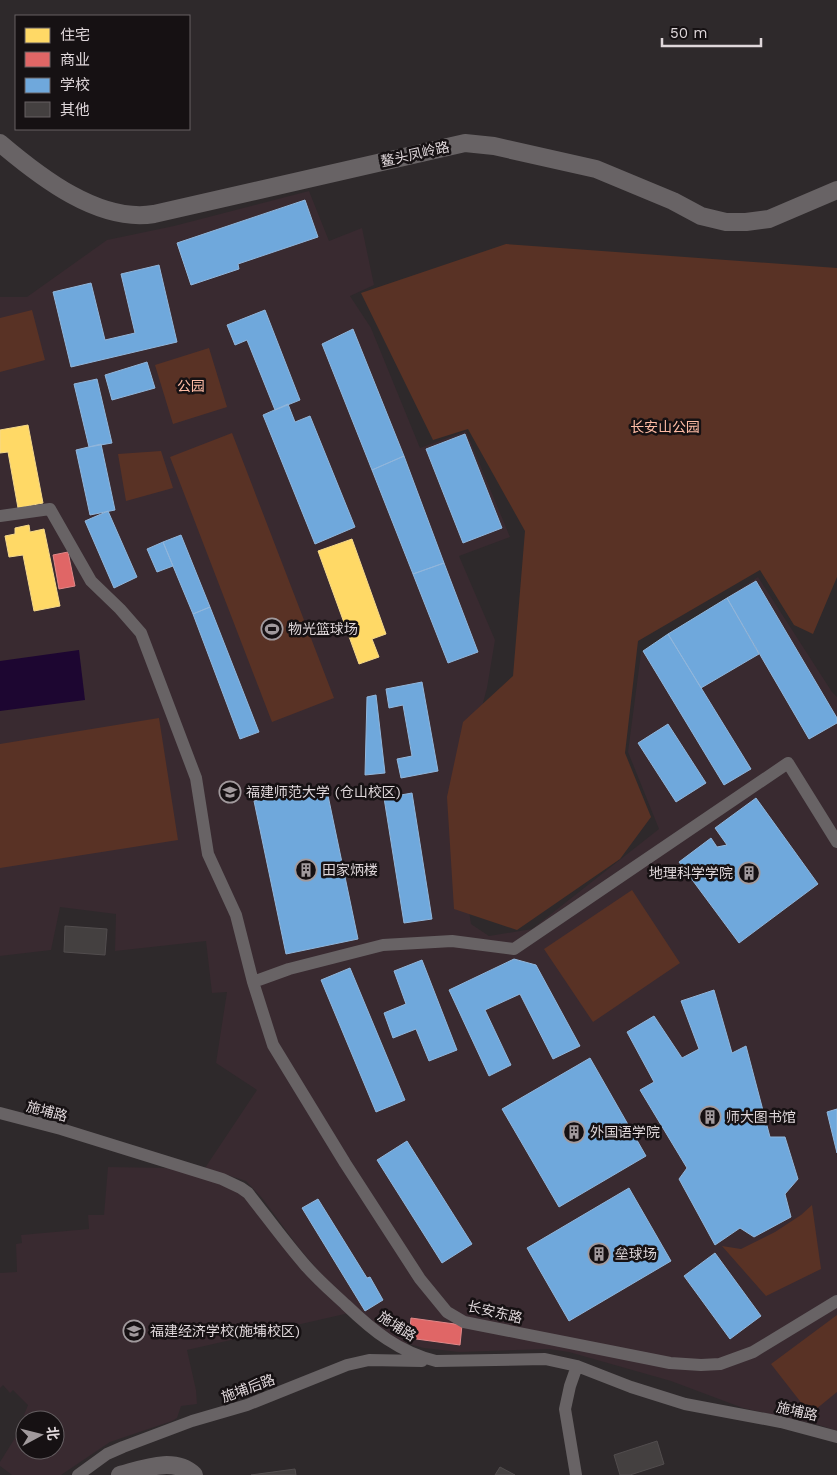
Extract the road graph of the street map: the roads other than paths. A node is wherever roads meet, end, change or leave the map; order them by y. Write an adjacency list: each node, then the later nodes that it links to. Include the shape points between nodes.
1 (0, 143): 2 (street, 鳌头凤岭路, via 44,178 69,193 107,209 139,216 465,143 494,146 596,169 701,216 726,222 769,219)
2 (837, 190)
3 (0, 516): 5 (street, 长安东路, via 50,509 91,581 141,633 196,778 208,854 236,915)
4 (837, 842): 5 (street, via 788,763 514,949 452,942 383,945 289,969)
5 (253, 982): 7 (street, 长安东路, via 273,1045 345,1163 420,1280 447,1312 464,1322 670,1362 720,1364 753,1352)
6 (0, 1113): 8 (street, 施埔路, via 222,1179 241,1188 305,1265 369,1327 409,1352)
7 (837, 1301)
8 (436, 1361): 9 (street, 施埔路, via 546,1359); 11 (street, 施埔后路, via 369,1360 354,1363 248,1405 192,1421 123,1447)
9 (577, 1366): 10 (street, 施埔路, via 685,1404); 14 (street, via 565,1409)
10 (837, 1436)
11 (78, 1475)
12 (120, 1475): 13 (street, via 152,1466 172,1465 186,1468)
13 (194, 1475)
14 (576, 1475)

